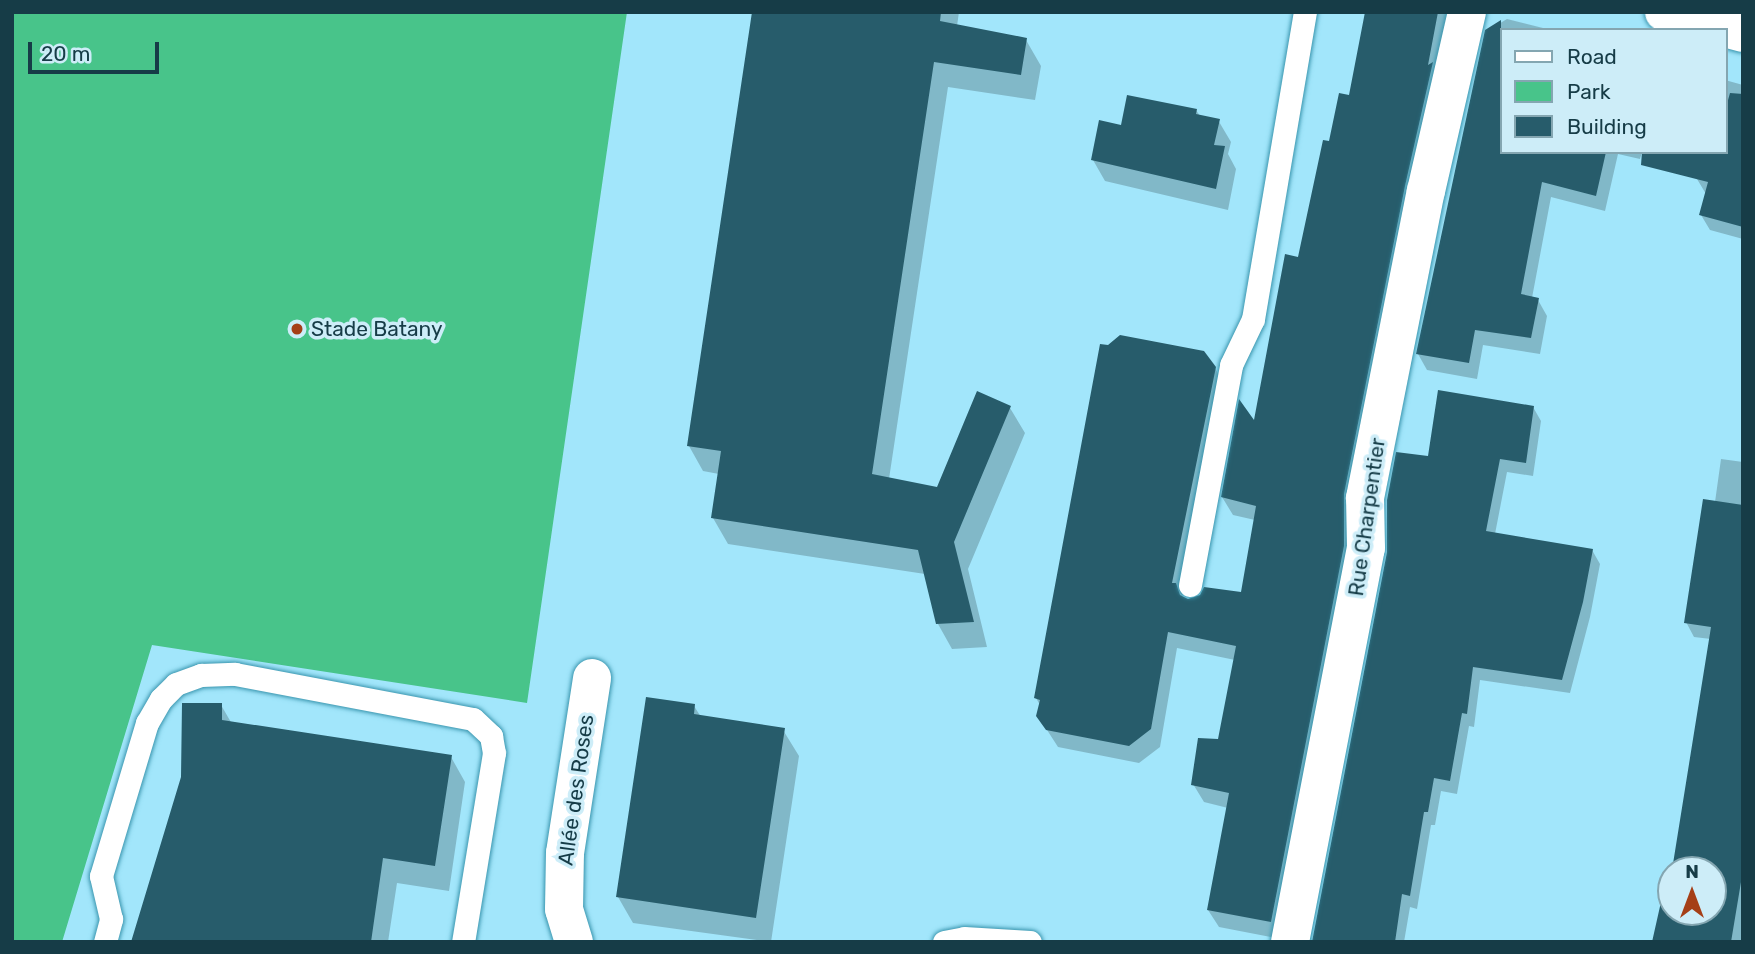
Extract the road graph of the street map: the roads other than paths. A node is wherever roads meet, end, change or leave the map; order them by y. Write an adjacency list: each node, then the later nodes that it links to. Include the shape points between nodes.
1 (1305, 12): 5 (lane, via 1253,319 1230,365)
2 (1467, 12): 12 (street, Rue Charpentier, via 1365,498 1366,548)
3 (1664, 12): 4 (street)
4 (1724, 28)
5 (1190, 585)
6 (592, 678): 9 (street, Allée des Roses, via 565,853 564,909)
7 (105, 942): 8 (lane, via 111,919 101,876 147,723 176,684 201,675 234,674 473,719 491,736 494,753)
8 (463, 942)
9 (574, 942)
10 (944, 942): 11 (lane, via 964,938)
11 (1030, 942)
12 (1290, 942)

